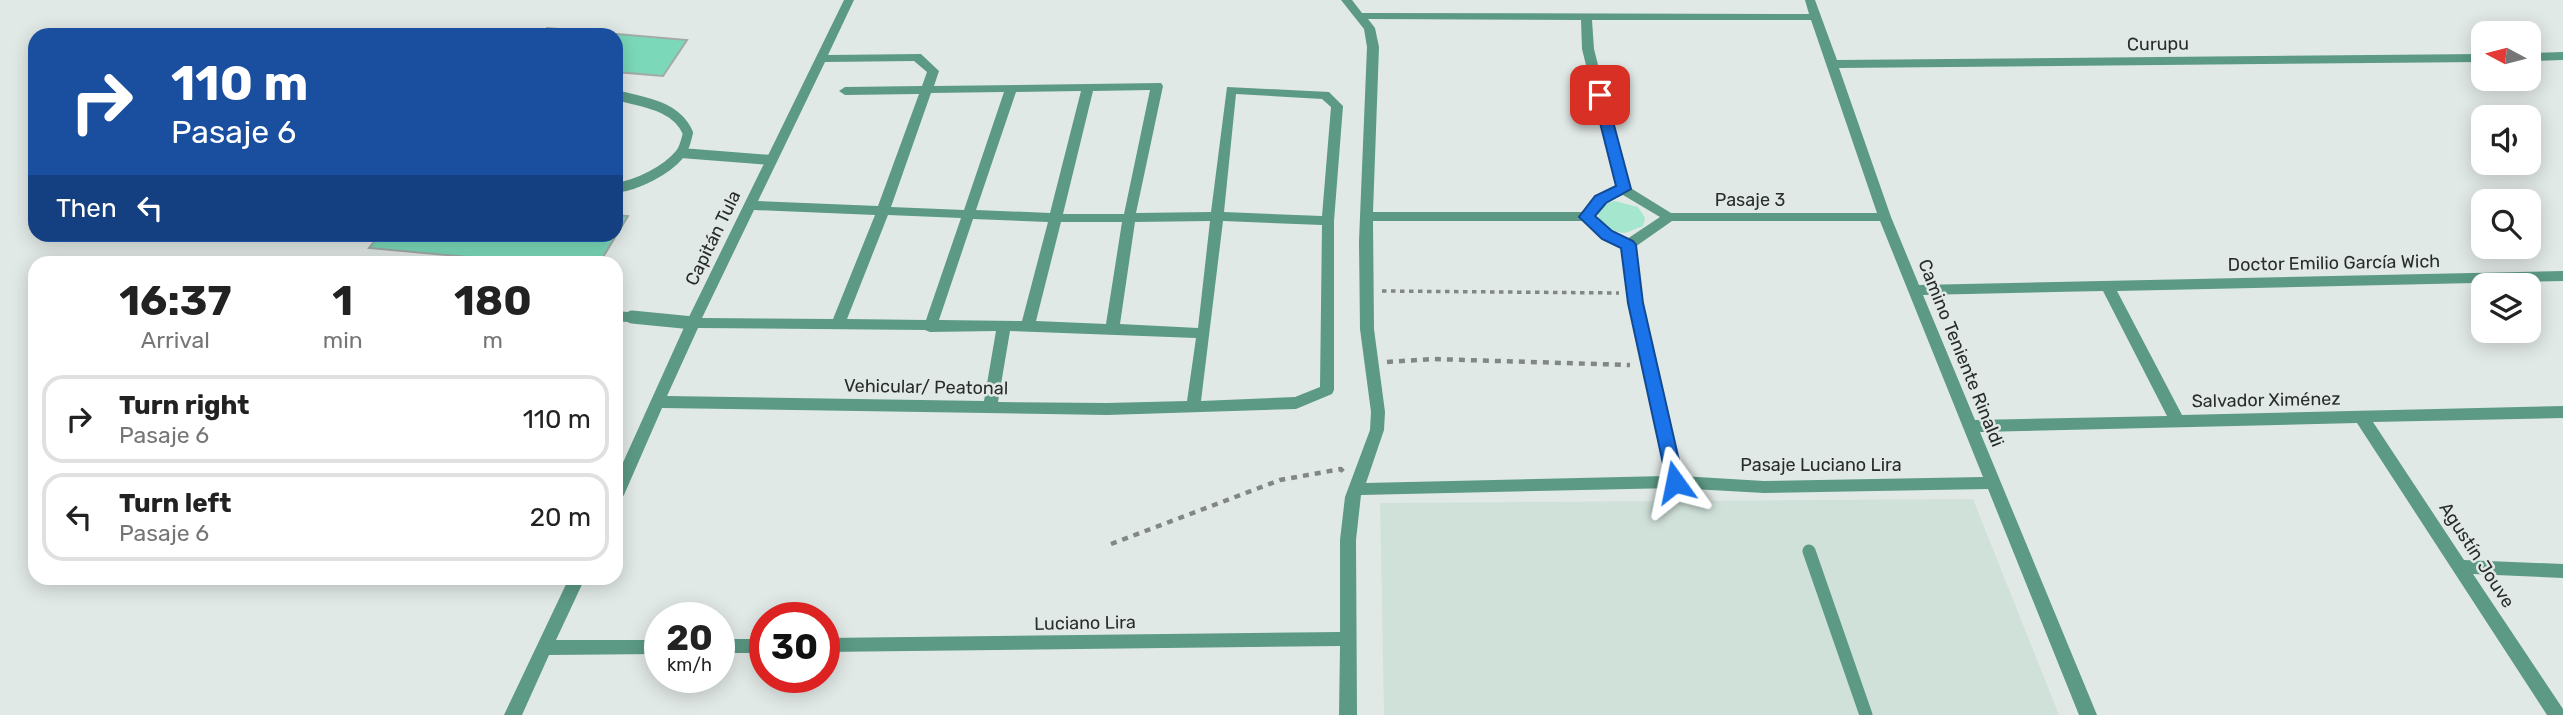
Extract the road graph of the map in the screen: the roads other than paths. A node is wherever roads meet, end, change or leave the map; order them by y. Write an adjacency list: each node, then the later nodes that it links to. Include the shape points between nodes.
1 (849, 0): 10 (street, Capitán Tula)
2 (1346, 0): 4 (street)
3 (1810, 0): 6 (street, Camino Teniente Rinaldi)
4 (1361, 16): 5 (street); 25 (street, via 1373,47)
5 (1586, 16): 6 (street); 20 (street, via 1588,49)
6 (1816, 17): 11 (street, Camino Teniente Rinaldi)
7 (2541, 57): 8 (street)
8 (2563, 57)
9 (2471, 58): 11 (street, Curupu)
10 (819, 59): 13 (street, via 917,57 933,71); 18 (street, Capitán Tula)
11 (1832, 64): 28 (street, Camino Teniente Rinaldi)
12 (1088, 88): 14 (street); 29 (street); 30 (street, via 1157,86)
13 (926, 90): 14 (street); 15 (street); 22 (street)
14 (1011, 90): 23 (street)
15 (845, 91)
16 (623, 97): 17 (lane, via 682,118 688,133)
17 (681, 153): 18 (lane); 19 (lane, via 642,181)
18 (771, 160): 21 (street, Capitán Tula)
19 (623, 186)
20 (1623, 189): 26 (street, via 1601,200); 27 (street)
21 (750, 205): 22 (street); 37 (street, Capitán Tula)
22 (883, 211): 23 (street); 38 (street)
23 (969, 214): 29 (street); 41 (street)
24 (1218, 216): 30 (street); 31 (street); 31 (street, Vehicular/ Peatonal, via 1231,90 1294,91 1325,95 1337,106); 43 (street, Vehicular/ Peatonal)
25 (1367, 216): 26 (street); 54 (street, via 1367,329 1378,402 1377,429)
26 (1586, 217): 32 (street)
27 (1669, 217): 28 (street, Pasaje 3); 32 (street)
28 (1885, 217): 35 (street, Camino Teniente Rinaldi)
29 (1055, 218): 30 (street); 40 (street)
30 (1129, 218): 42 (street)
31 (1328, 221): 46 (street, Vehicular/ Peatonal, via 1327,390 1296,403)
32 (1628, 245): 52 (street)
33 (2563, 276): 34 (street, Doctor Emilio García Wich)
34 (2107, 285): 35 (street, Doctor Emilio García Wich); 49 (street)
35 (1915, 290): 50 (street, Camino Teniente Rinaldi)
36 (623, 317): 37 (lane)
37 (693, 323): 38 (street); 44 (street, Capitán Tula)
38 (837, 326): 41 (street)
39 (1004, 326): 40 (street); 41 (street); 45 (street)
40 (1028, 326): 42 (street)
41 (930, 327)
42 (1112, 330): 43 (street)
43 (1204, 332): 46 (street, Vehicular/ Peatonal)
44 (659, 402): 45 (street, Vehicular/ Peatonal); 51 (street, Capitán Tula)
45 (990, 407): 46 (street, Vehicular/ Peatonal)
46 (1193, 407)
47 (2563, 412): 48 (street, Salvador Ximénez)
48 (2362, 418): 49 (street, Salvador Ximénez); 56 (street, Agustín Jouve)
49 (2177, 420): 50 (street, Salvador Ximénez)
50 (1970, 426): 53 (street, Camino Teniente Rinaldi)
51 (623, 480)
52 (1675, 482): 53 (street, Pasaje Luciano Lira, via 1764,487); 54 (street, Pasaje Luciano Lira)
53 (1993, 483): 66 (street, Camino Teniente Rinaldi)
54 (1355, 489): 59 (street, via 1348,540)
55 (1809, 551): 65 (lane)
56 (2462, 567): 57 (street); 67 (street, Agustín Jouve)
57 (2563, 571)
58 (574, 585): 62 (street)
59 (1347, 639): 60 (street, Luciano Lira); 64 (street)
60 (840, 645)
61 (644, 647): 62 (street)
62 (544, 648): 63 (street)
63 (513, 715)
64 (1348, 715)
65 (1866, 715)
66 (2088, 715)
67 (2557, 715)

